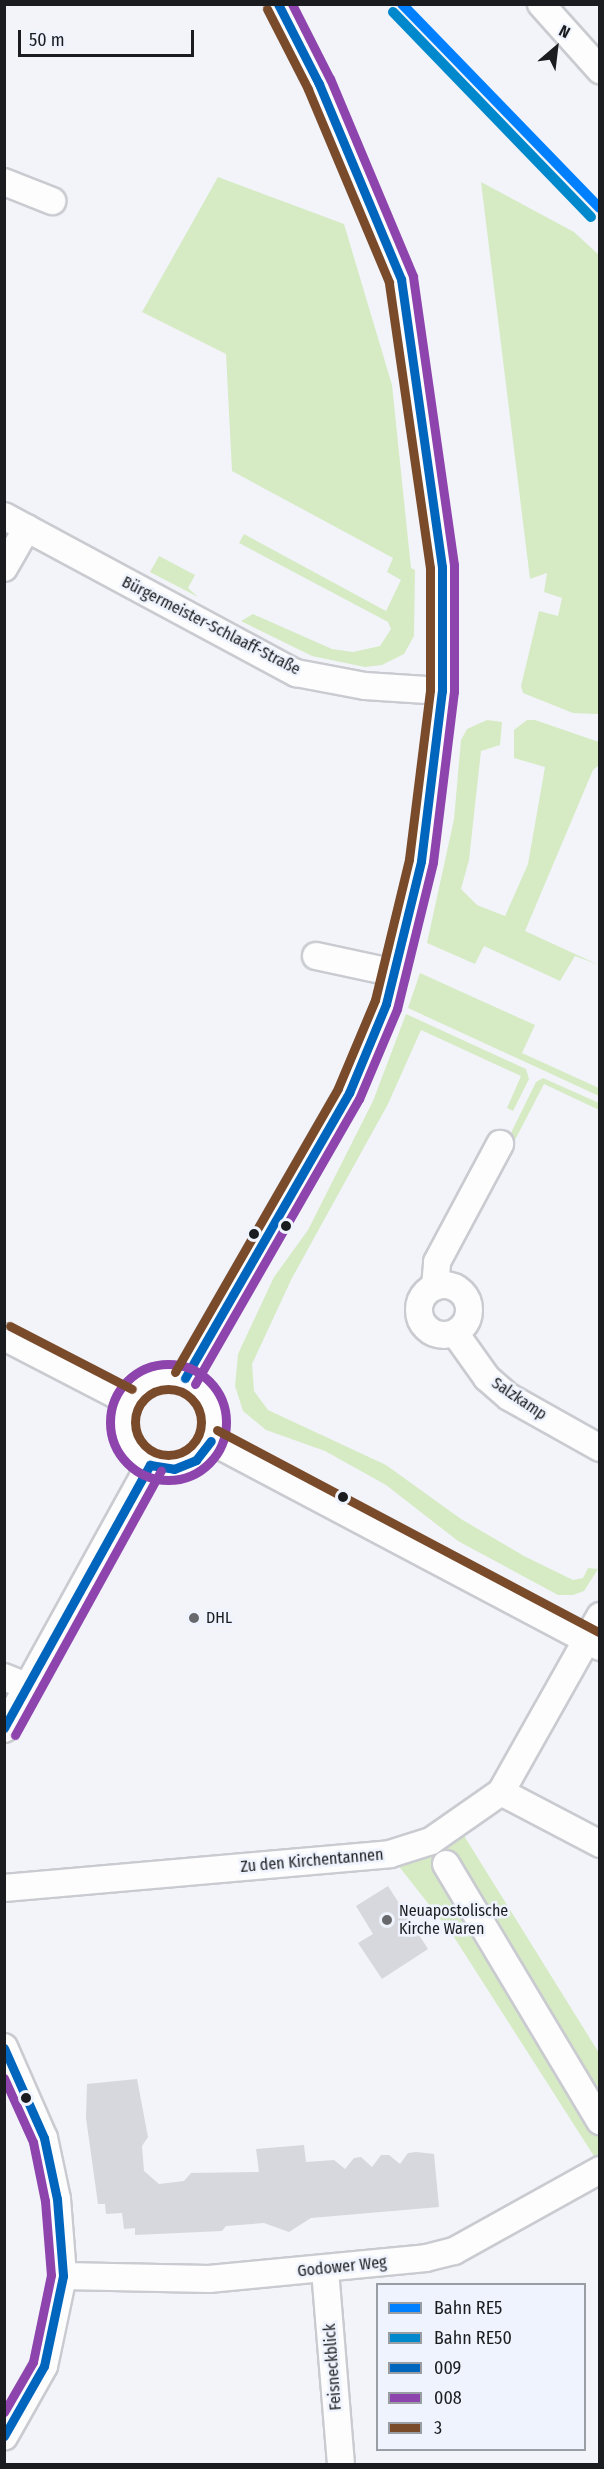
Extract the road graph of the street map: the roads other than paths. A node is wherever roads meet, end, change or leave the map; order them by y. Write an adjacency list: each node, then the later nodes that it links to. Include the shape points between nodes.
1 (278, 4): 9 (street, via 319,84 401,279 442,567)
2 (541, 4): 3 (street)
3 (600, 70)
4 (4, 182): 5 (street)
5 (52, 201)
6 (4, 516): 7 (street, Bürgermeister-Schlaaff-Straße)
7 (27, 528): 8 (street); 9 (street, Bürgermeister-Schlaaff-Straße, via 296,673 365,686)
8 (4, 568)
9 (442, 691): 11 (street, via 421,861)
10 (316, 956): 11 (street)
11 (395, 973): 16 (street, via 349,1093)
12 (500, 1144): 13 (street, via 437,1262)
13 (435, 1287): 14 (street, via 457,1289 467,1300 466,1323); 14 (street, via 419,1305 420,1321 431,1333)
14 (455, 1333): 19 (street, Salzkamp, via 487,1378 509,1397)
15 (4, 1337): 17 (street)
16 (185, 1378): 17 (street, via 152,1378); 18 (street, via 205,1394 213,1410)
17 (126, 1400): 20 (street, via 122,1430 127,1445)
18 (211, 1441): 20 (street, via 196,1460 174,1468); 22 (street)
19 (600, 1448)
20 (150, 1465): 23 (street)
21 (600, 1616): 22 (street, Zu den Kirchentannen)
22 (593, 1643): 25 (street, Zu den Kirchentannen)
23 (15, 1681): 24 (street)
24 (4, 1729)
25 (501, 1792): 26 (street); 28 (street, Zu den Kirchentannen, via 458,1826 390,1854)
26 (600, 1844)
27 (446, 1864): 30 (street)
28 (4, 1888)
29 (4, 2047): 33 (street, via 44,2138 57,2199)
30 (600, 2121)
31 (600, 2170): 32 (street, Godower Weg, via 454,2251)
32 (326, 2270): 33 (street, Godower Weg, via 209,2279); 35 (street, Feisneckblick)
33 (63, 2276): 34 (street, via 44,2366)
34 (4, 2438)
35 (341, 2464)

